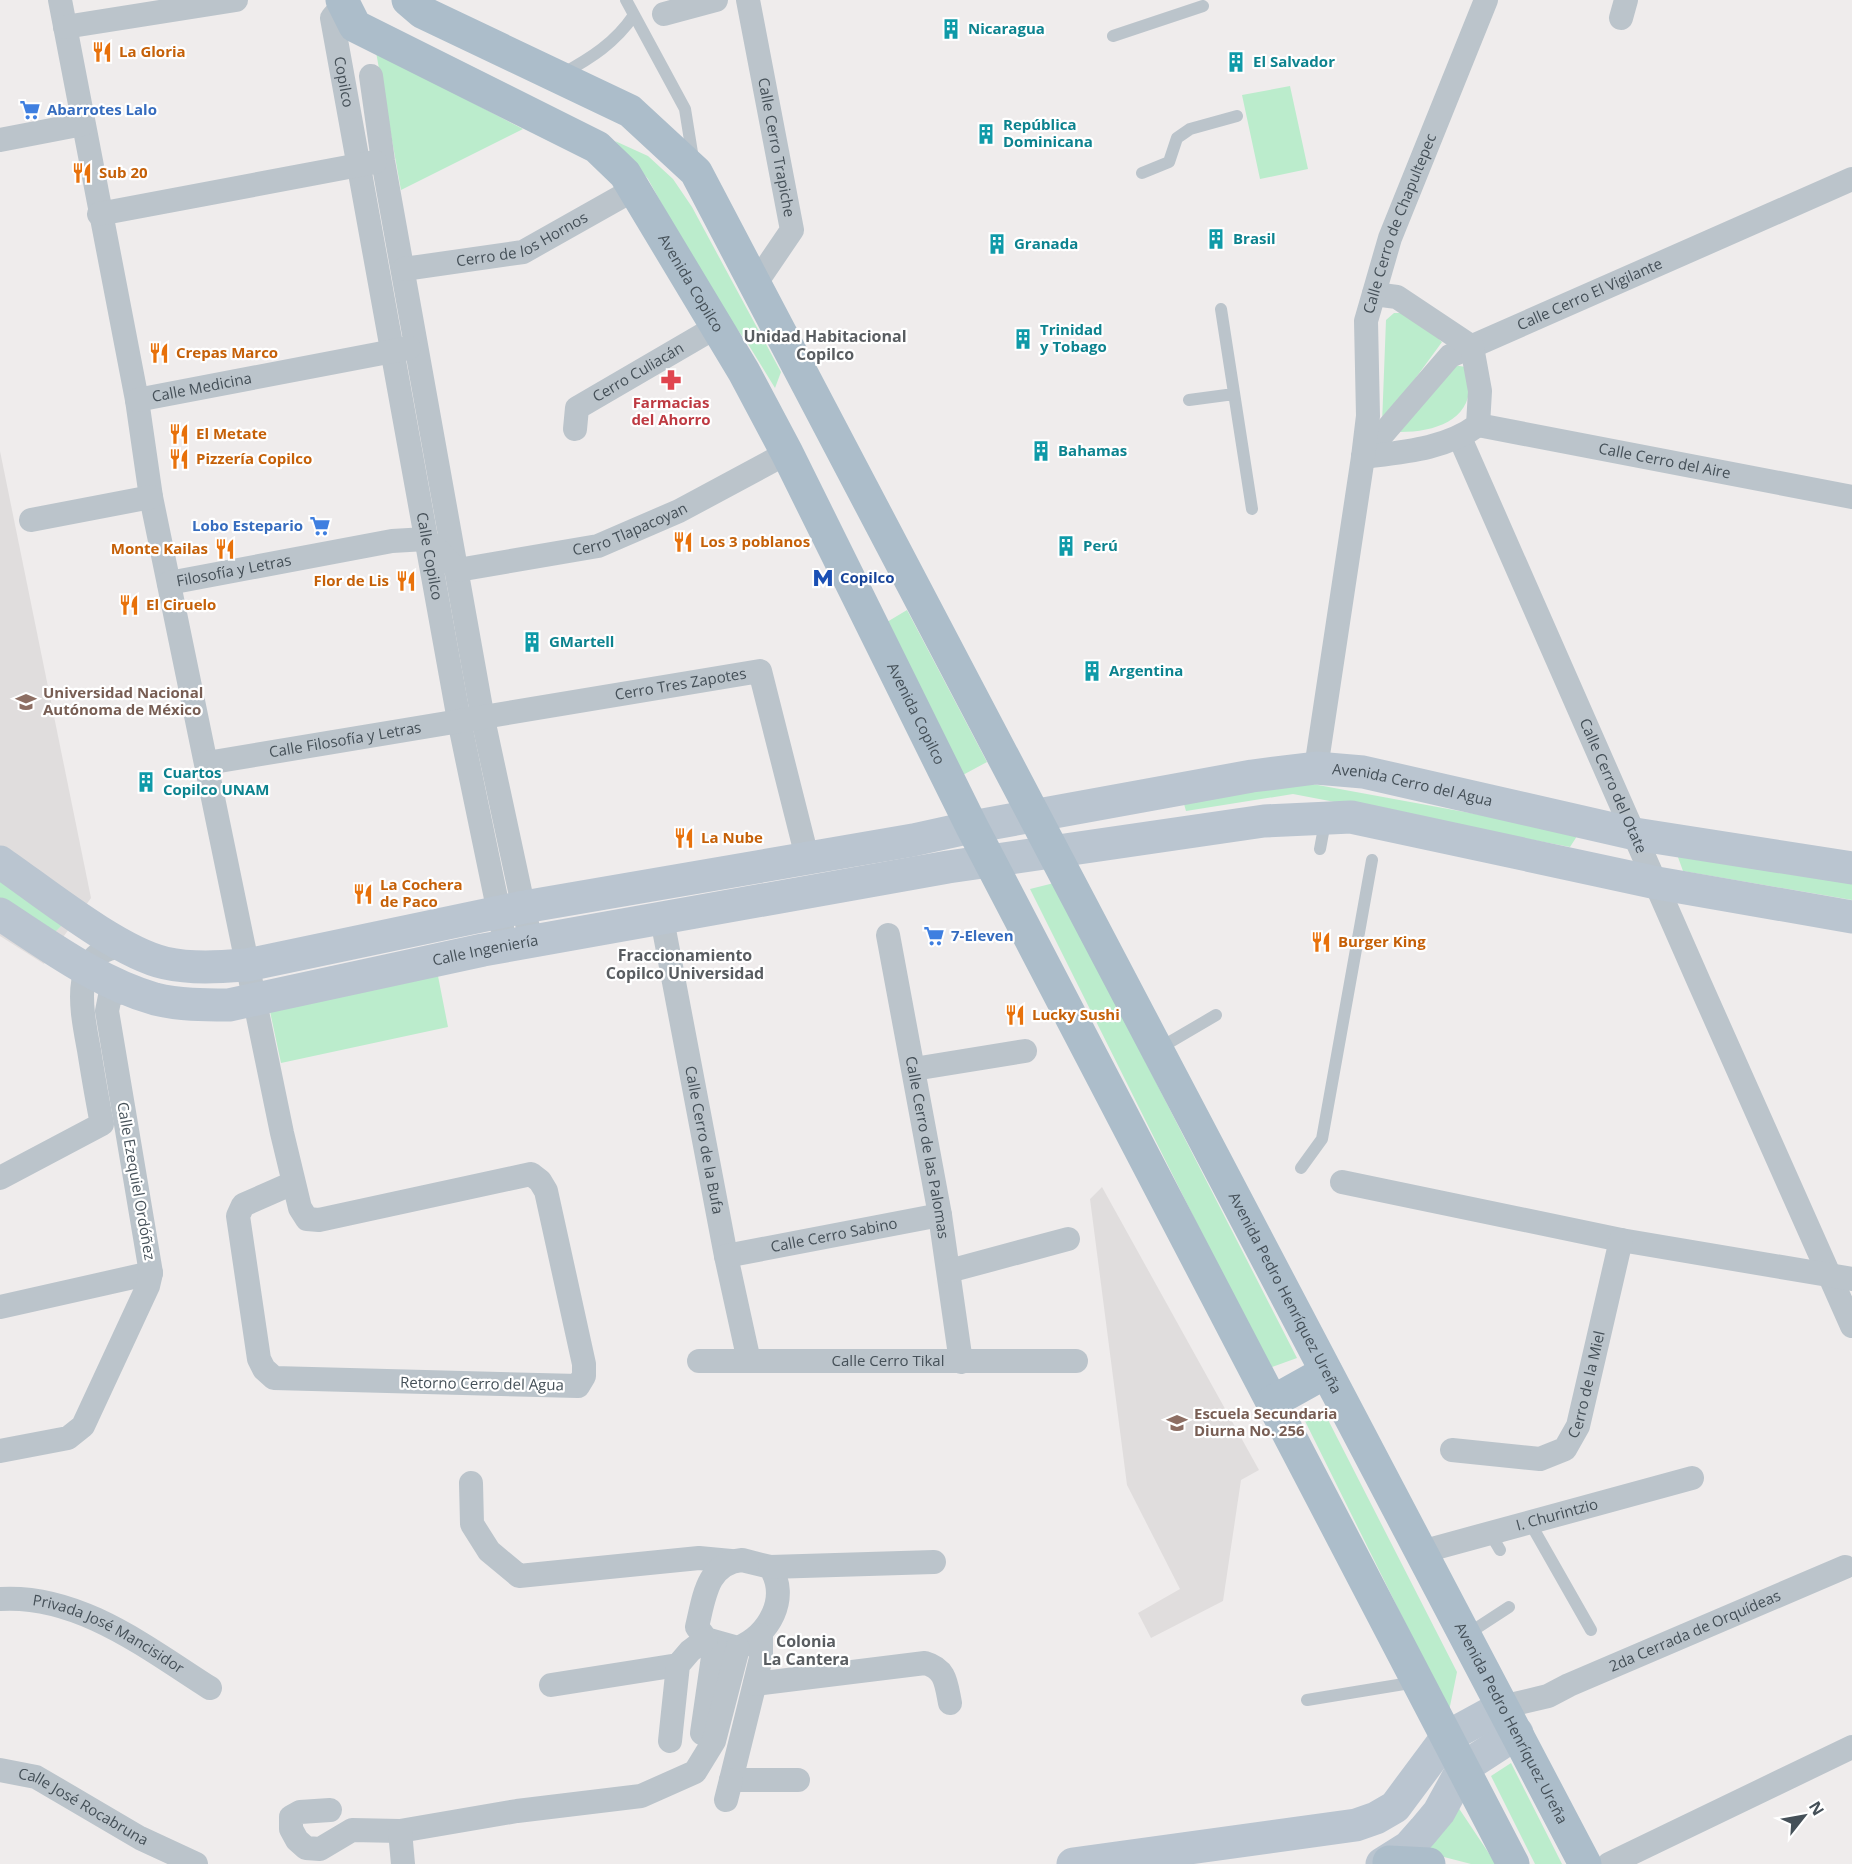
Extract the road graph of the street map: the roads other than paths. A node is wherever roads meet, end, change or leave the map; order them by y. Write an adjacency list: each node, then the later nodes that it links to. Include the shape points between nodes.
1 (60, 0): 12 (street, Calle Medicina)
2 (236, 0): 12 (street)
3 (408, 0): 15 (main road, via 422,12)
4 (626, 0): 11 (lane)
5 (716, 0): 10 (street)
6 (748, 0): 27 (street, Calle Cerro Trapiche, via 792,230)
7 (1486, 0): 28 (street, Calle Cerro de Chapultepec, via 1390,238)
8 (343, 3): 20 (street, Copilco, via 332,18); 24 (main road, Avenida Copilco, via 355,26 597,147 625,174)
9 (1203, 6): 13 (lane)
10 (664, 14)
11 (634, 15): 15 (lane, via 621,34 593,57); 21 (lane, via 685,109)
12 (65, 27): 17 (street, Calle Medicina)
13 (1113, 36)
14 (371, 76): 19 (street, Copilco)
15 (558, 76): 21 (main road, via 630,111)
16 (1237, 116): 22 (lane, via 1190,129 1177,138 1169,162)
17 (83, 124): 18 (street); 25 (street, Calle Medicina)
18 (0, 140)
19 (383, 161): 20 (street); 26 (street, Calle Copilco)
20 (358, 164): 25 (street); 33 (street, Calle Copilco)
21 (696, 172): 27 (main road)
22 (1142, 173)
23 (1852, 178): 32 (street, Calle Cerro El Vigilante)
24 (633, 190): 26 (street, Cerro de los Hornos, via 523,252); 30 (main road, Avenida Copilco)
25 (99, 214): 37 (street, Calle Medicina)
26 (404, 269): 31 (street, Calle Copilco)
27 (756, 284): 35 (main road)
28 (1374, 294): 32 (street, via 1397,297); 42 (street, Calle Cerro de Chapultepec, via 1366,321 1368,416)
29 (1221, 309): 36 (lane)
30 (716, 327): 34 (main road, Avenida Copilco); 39 (street, Cerro Culiacán, via 577,408)
31 (417, 347): 33 (street, Calle Medicina); 50 (street, Calle Copilco)
32 (1472, 347): 40 (street, Calle Cerro del Otate, via 1480,391); 42 (street, Calle Cerro El Vigilante, via 1450,356)
33 (393, 350): 37 (street, Calle Medicina); 49 (street, Calle Copilco)
34 (744, 372): 35 (main road, via 803,453 812,451 815,444); 41 (main road, Avenida Copilco)
35 (810, 390): 43 (main road)
36 (1234, 394): 38 (lane); 46 (lane)
37 (137, 400): 44 (street)
38 (1190, 400)
39 (575, 429)
40 (1469, 431): 42 (street, via 1406,451); 45 (street, Calle Cerro del Aire); 58 (street, Calle Cerro del Otate)
41 (788, 453): 47 (main road, Avenida Copilco); 50 (street, Cerro Tlapacoyan, via 680,511 598,546)
42 (1364, 457): 55 (street, Calle Cerro de Chapultepec)
43 (862, 485): 47 (main road, via 849,475 826,479 818,491); 56 (main road)
44 (151, 497): 48 (street); 51 (street)
45 (1852, 497)
46 (1252, 509)
47 (819, 515): 57 (main road, Avenida Copilco)
48 (31, 520)
49 (426, 539): 50 (street); 51 (street, Filosofía y Letras, via 392,541); 53 (street, Calle Copilco)
50 (458, 570): 52 (street, Calle Copilco)
51 (169, 583): 54 (street, Filosofía y Letras)
52 (483, 718): 53 (street, Calle Filosofía y Letras); 61 (street, Cerro Tres Zapotes, via 760,671); 68 (street, Calle Copilco)
53 (459, 720): 54 (street, Calle Filosofía y Letras); 68 (street, Calle Copilco)
54 (207, 763): 75 (street, Filosofía y Letras)
55 (1316, 768): 56 (street, Avenida Cerro del Agua, via 1252,776); 58 (street, Avenida Cerro del Agua, via 1363,772)
56 (1036, 817): 57 (street, Avenida Cerro del Agua); 60 (main road, Avenida Pedro Henríquez Ureña)
57 (972, 827): 59 (street); 63 (main road)
58 (1635, 834): 65 (street, Avenida Cerro del Agua); 67 (street, Calle Cerro del Otate)
59 (913, 840): 61 (street); 66 (street, via 922,858)
60 (1055, 852): 63 (street); 67 (street, via 1264,821 1320,833 1351,817); 80 (main road, Avenida Pedro Henríquez Ureña)
61 (807, 857): 68 (street)
62 (1371, 860): 83 (lane, via 1322,1139)
63 (991, 861): 66 (street, Calle Ingeniería); 101 (main road)
64 (0, 862): 74 (street)
65 (1852, 868)
66 (916, 874): 71 (street, Calle Ingeniería)
67 (1656, 883): 70 (street); 93 (street, Calle Cerro del Otate, via 1674,929)
68 (512, 910): 73 (street, Calle Copilco); 75 (street)
69 (0, 914): 76 (street, Calle Ingeniería)
70 (1852, 917)
71 (662, 919): 73 (street, Calle Ingeniería); 90 (street, Calle Cerro de la Bufa)
72 (888, 935): 82 (street, Calle Cerro de las Palomas)
73 (519, 944): 78 (street, Calle Ingeniería)
74 (126, 946): 75 (street, via 163,962 202,968); 76 (street, via 103,951)
75 (247, 965): 78 (street, Filosofía y Letras)
76 (87, 968): 77 (street, Calle Ingeniería); 84 (street, via 81,992 82,1011 102,1124)
77 (126, 990): 78 (street, Calle Ingeniería, via 192,1005 229,1005); 92 (street, Calle Ezequiel Ordóñez, via 110,996 107,1011)
78 (255, 999): 86 (street, Retorno Cerro del Agua)
79 (1216, 1015): 80 (lane)
80 (1158, 1049): 100 (main road, Avenida Pedro Henríquez Ureña)
81 (1025, 1051): 82 (street)
82 (914, 1069): 87 (street, Calle Cerro de las Palomas)
83 (1301, 1168)
84 (0, 1178)
85 (1342, 1182): 89 (street)
86 (293, 1183): 86 (street, Retorno Cerro del Agua, via 243,1205 238,1216 259,1359 274,1378 578,1386 584,1376 584,1364 546,1191 531,1174 319,1220 307,1219)
87 (940, 1215): 90 (street, Calle Cerro Sabino); 91 (street, Calle Cerro de las Palomas)
88 (1068, 1239): 91 (street)
89 (1621, 1240): 93 (street); 102 (street, Cerro de la Miel, via 1578,1426 1565,1449 1540,1459)
90 (726, 1256): 98 (street, Calle Cerro de la Bufa)
91 (948, 1271): 99 (street, Calle Cerro de las Palomas)
92 (151, 1273): 94 (street); 103 (street, Calle Ezequiel Ordóñez, via 83,1426 68,1438)
93 (1841, 1277): 95 (street, Calle Cerro del Otate)
94 (0, 1307)
95 (1852, 1326)
96 (1076, 1360): 99 (street, Calle Cerro Tikal)
97 (699, 1361): 98 (street, Calle Cerro Tikal)
98 (749, 1361): 99 (street, Calle Cerro Tikal)
99 (961, 1362)
100 (1326, 1372): 101 (main road); 107 (main road, Avenida Pedro Henríquez Ureña)
101 (1272, 1402): 121 (main road)
102 (1452, 1450)
103 (0, 1451)
104 (1692, 1478): 106 (street, I. Churintzio)
105 (471, 1483): 108 (street, via 472,1524 489,1551 519,1576)
106 (1529, 1521): 107 (street, I. Churintzio, via 1495,1541); 118 (lane)
107 (1421, 1552): 119 (main road, Avenida Pedro Henríquez Ureña)
108 (699, 1558): 109 (street); 114 (street)
109 (731, 1561): 111 (street); 114 (street, via 717,1568)
110 (934, 1562): 112 (street)
111 (770, 1567): 112 (street); 115 (street)
112 (800, 1567): 115 (street)
113 (1845, 1567): 127 (street, 2da Cerrada de Orquídeas, via 1569,1685)
114 (711, 1579): 120 (street)
115 (779, 1591): 120 (street, via 776,1607)
116 (0, 1599): 124 (street, Privada José Mancisidor, via 47,1604 104,1620)
117 (1509, 1608): 119 (lane)
118 (1591, 1629)
119 (1465, 1636): 127 (main road, Avenida Pedro Henríquez Ureña)
120 (722, 1645): 122 (street); 123 (street); 129 (street); 135 (street, via 701,1738 704,1754 695,1772 641,1796)
121 (1418, 1682): 125 (lane); 128 (main road)
122 (755, 1684): 126 (street, via 925,1663 937,1666 945,1676); 133 (street, via 728,1790)
123 (550, 1685)
124 (210, 1688)
125 (1307, 1700)
126 (950, 1703)
127 (1510, 1720): 128 (street); 131 (street); 142 (main road, Avenida Pedro Henríquez Ureña)
128 (1447, 1737): 131 (main road); 139 (street, via 1395,1807 1356,1825)
129 (670, 1741)
130 (1852, 1747): 143 (street)
131 (1463, 1768): 136 (street, via 1432,1821); 141 (main road)
132 (0, 1770): 137 (street, Calle José Rocabruna, via 36,1777 140,1838)
133 (798, 1779)
134 (330, 1810): 135 (street, via 300,1812 291,1817 291,1828 306,1848 320,1849 352,1830)
135 (400, 1831): 138 (street)
136 (1386, 1863): 140 (main road)
137 (196, 1864)
138 (403, 1864)
139 (1073, 1864)
140 (1429, 1864)
141 (1513, 1864)
142 (1585, 1864)
143 (1609, 1864)

